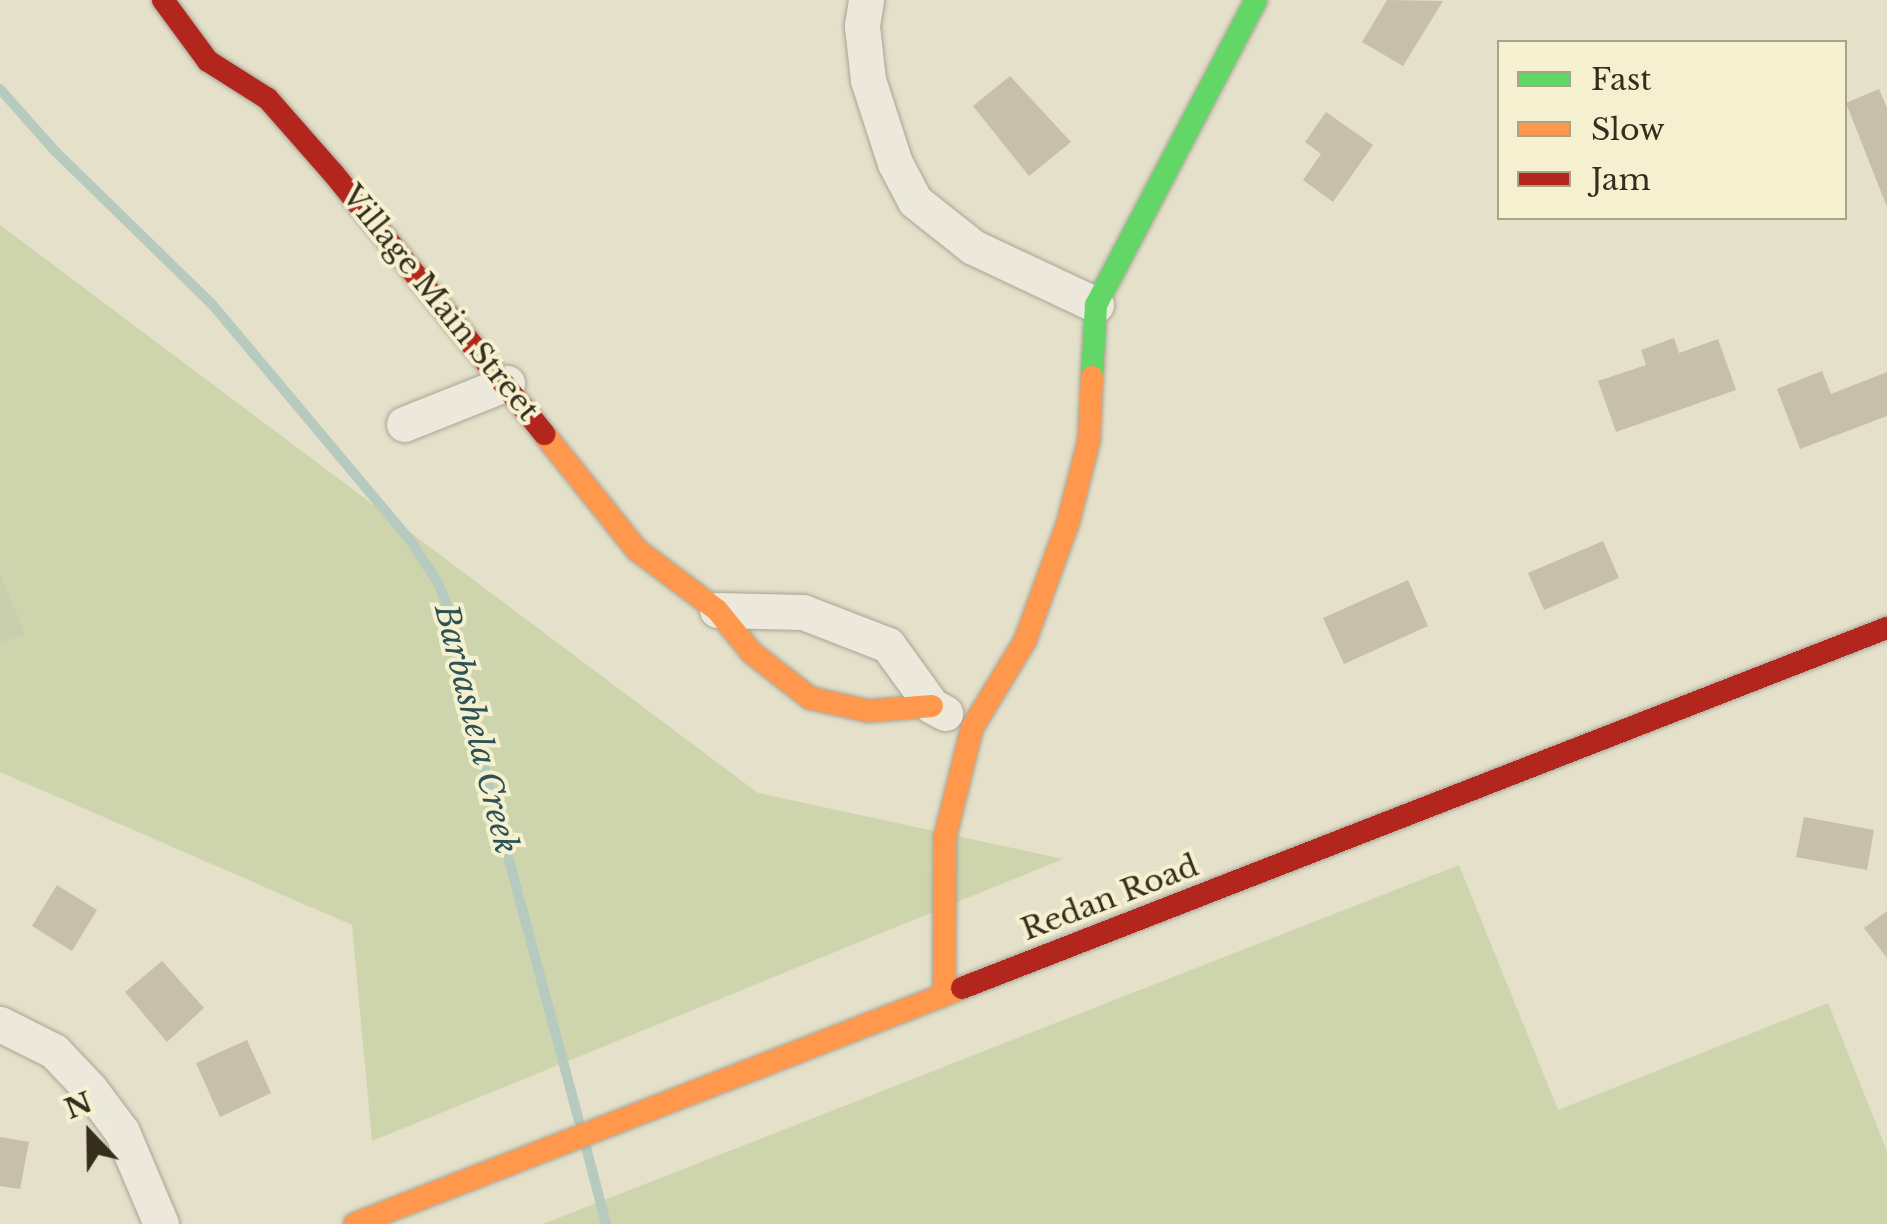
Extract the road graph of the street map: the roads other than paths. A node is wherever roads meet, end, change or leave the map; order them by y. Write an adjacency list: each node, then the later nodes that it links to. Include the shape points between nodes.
1 (163, 0): 5 (street, Village Main Street, via 208,61 268,99)
2 (866, 0): 4 (street, via 868,80 894,163 915,200 973,247)
3 (1256, 0): 4 (street)
4 (1096, 304): 10 (street, via 1089,440 1068,522 1025,640)
5 (507, 383): 6 (street); 7 (street, Village Main Street, via 638,550)
6 (404, 424)
7 (716, 610): 9 (street, Village Main Street, via 752,653 810,698 868,711); 9 (street, via 802,612 888,645)
8 (1887, 628): 11 (street, Redan Road)
9 (932, 706): 10 (street)
10 (972, 728): 11 (street, via 945,836)
11 (944, 995): 14 (street, Redan Road)
12 (0, 1024): 13 (street, via 54,1052 90,1089 122,1132)
13 (161, 1224)
14 (355, 1224)

